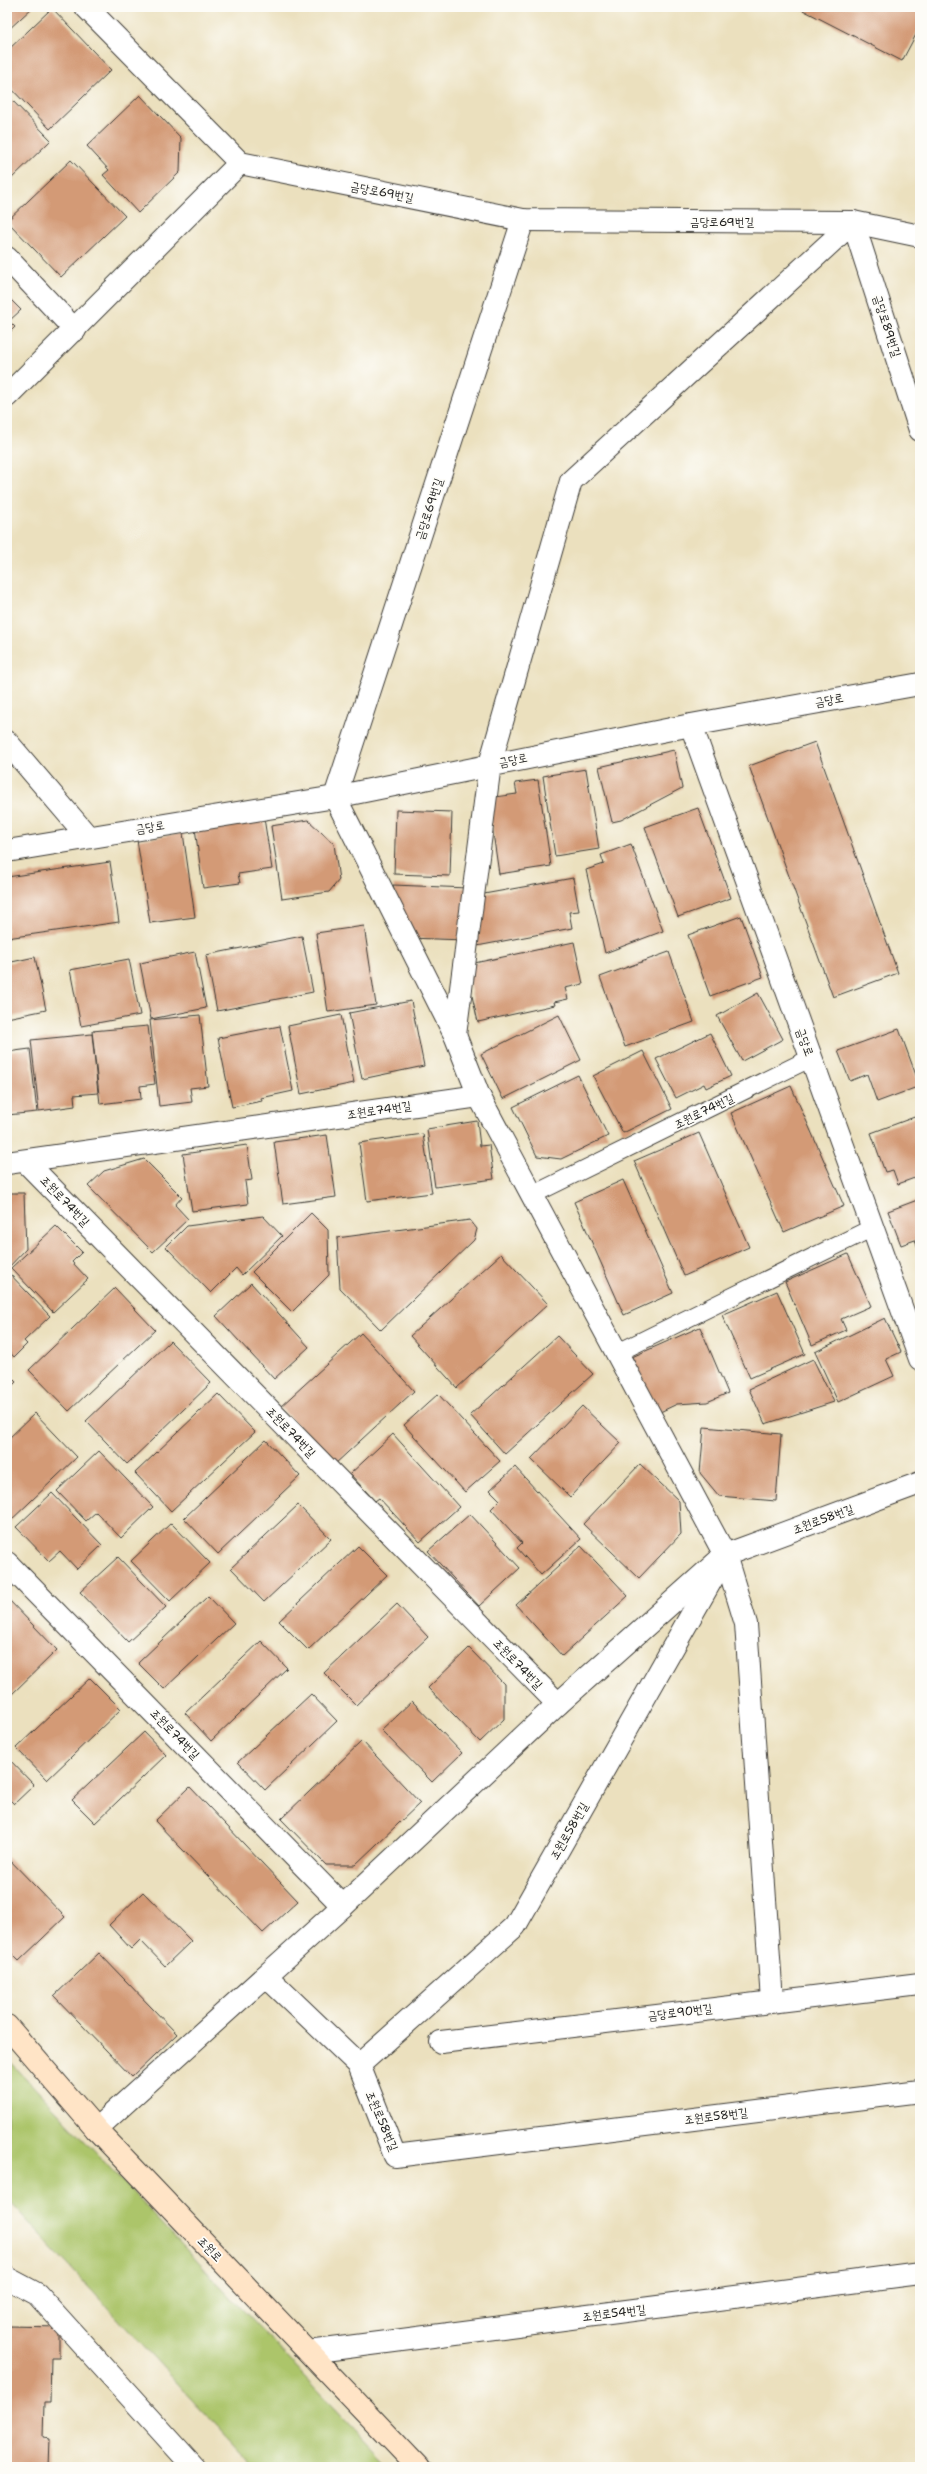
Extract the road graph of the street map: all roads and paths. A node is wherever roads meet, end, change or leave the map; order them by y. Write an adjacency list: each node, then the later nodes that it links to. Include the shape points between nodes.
1 (86, 7): 2 (street)
2 (240, 163): 3 (street, 금당로69번길); 7 (street)
3 (523, 220): 4 (street, 금당로69번길); 14 (street, 금당로69번길)
4 (854, 222): 5 (street, 금당로69번길); 9 (street, 금당로89번길); 13 (street, via 572,481)
5 (920, 236)
6 (7, 258): 7 (street)
7 (75, 330): 8 (street)
8 (7, 396)
9 (920, 430)
10 (920, 684): 11 (street, 금당로)
11 (691, 725): 13 (street, 금당로); 18 (street, 금당로)
12 (7, 742): 15 (street)
13 (490, 764): 14 (street, 금당로); 17 (street)
14 (335, 797): 15 (street, 금당로); 17 (street)
15 (88, 837): 16 (street, 금당로)
16 (7, 851)
17 (455, 1036): 19 (street)
18 (811, 1058): 21 (lane, 조원로74번길); 22 (street, 금당로)
19 (479, 1096): 20 (street, 조원로74번길); 21 (street)
20 (16, 1162): 28 (street, 조원로74번길)
21 (532, 1195): 23 (street)
22 (872, 1228): 23 (lane); 24 (street, 금당로)
23 (617, 1353): 26 (street)
24 (920, 1360)
25 (920, 1483): 26 (street, 조원로58번길)
26 (725, 1555): 28 (street, 조원로58번길); 32 (street, via 746,1624); 35 (street, 조원로58번길, via 515,1926)
27 (7, 1563): 29 (street, 조원로74번길)
28 (558, 1704): 29 (street, 조원로58번길)
29 (343, 1906): 30 (street, 조원로58번길)
30 (266, 1976): 35 (street, 조원로58번길); 37 (street, 조원로58번길)
31 (920, 1984): 32 (street, 금당로90번길)
32 (772, 2001): 34 (street, 금당로90번길)
33 (7, 2026): 37 (main road, 조원로)
34 (441, 2042)
35 (359, 2065): 36 (street, 조원로58번길, via 395,2156)
36 (920, 2091)
37 (96, 2129): 40 (main road, 조원로)
38 (920, 2273): 40 (street, 조원로54번길)
39 (7, 2278): 41 (street, via 38,2294)
40 (309, 2352): 42 (main road, 조원로)
41 (194, 2467)
42 (418, 2467)

